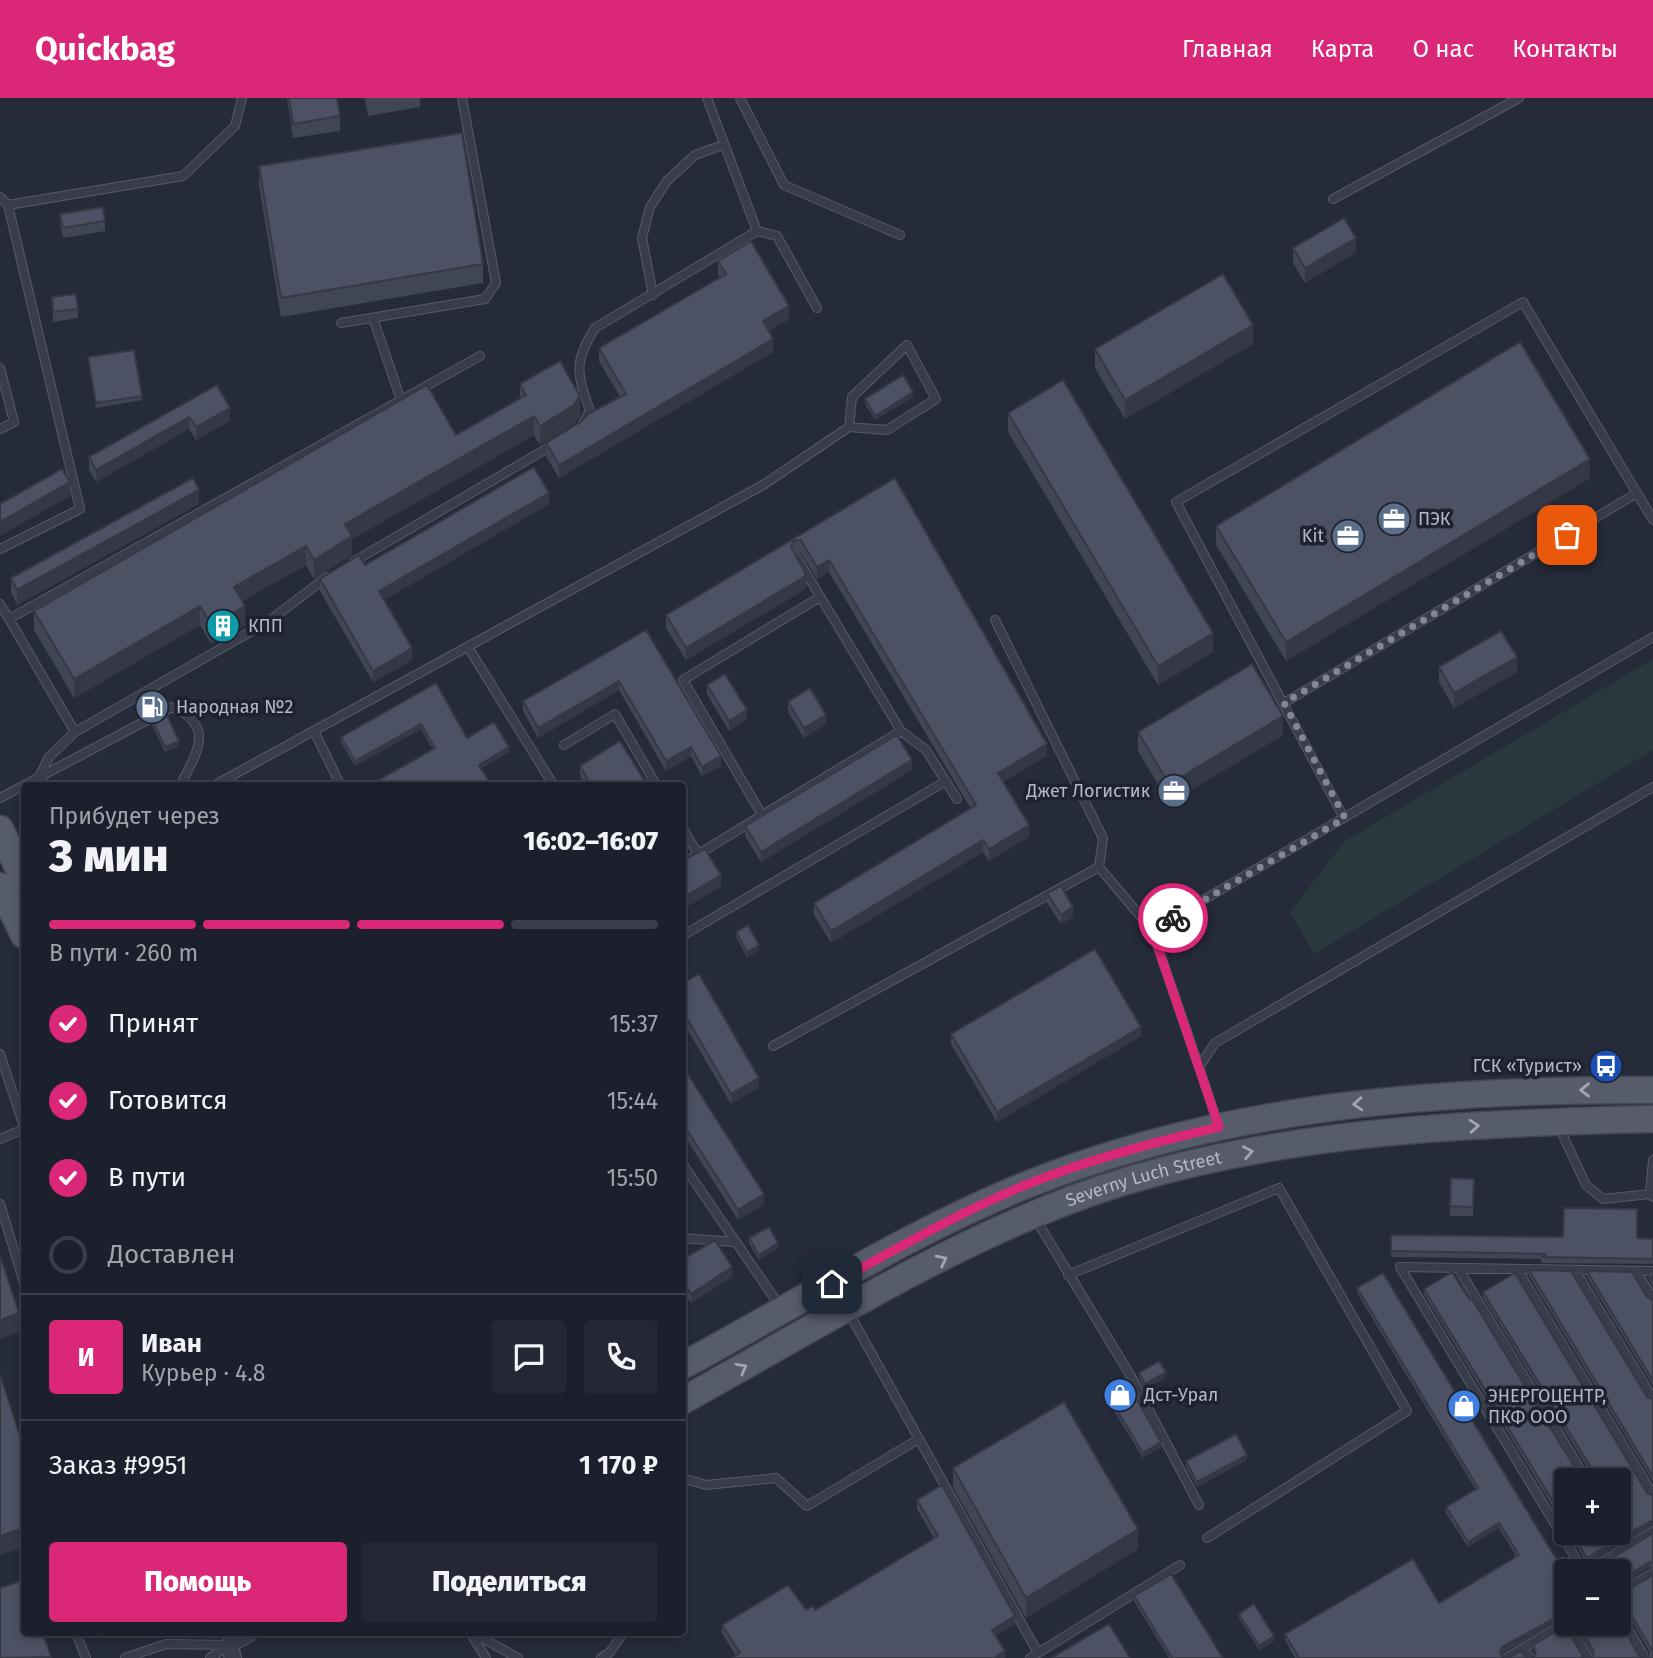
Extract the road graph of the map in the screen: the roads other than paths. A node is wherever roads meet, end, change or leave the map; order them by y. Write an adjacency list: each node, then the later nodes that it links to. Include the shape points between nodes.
1 (242, 98): 9 (lane, via 234,126 183,176)
2 (462, 98): 14 (lane, via 496,283 485,299)
3 (707, 98): 6 (lane)
4 (740, 98): 11 (lane, via 784,186)
5 (1519, 98): 8 (lane)
6 (723, 145): 10 (lane); 12 (lane, via 695,155 667,181 650,207 642,238)
7 (0, 197): 9 (lane)
8 (1333, 199)
9 (9, 205): 25 (lane, via 80,509)
10 (757, 232): 12 (lane); 13 (lane, via 777,236)
11 (900, 235)
12 (653, 295): 21 (lane, via 595,328 580,352 579,379 590,411)
13 (817, 308)
14 (373, 318): 15 (lane); 18 (lane)
15 (341, 323)
16 (480, 356): 18 (lane)
17 (0, 369): 20 (lane, via 14,422)
18 (401, 400): 29 (lane)
19 (849, 427): 19 (lane, via 852,397 907,345 936,399 887,430); 32 (lane, via 763,485)
20 (0, 429)
21 (579, 429)
22 (567, 436): 36 (lane, via 326,578 269,621)
23 (1637, 493): 24 (lane); 33 (lane); 33 (lane, via 1523,302 1176,502)
24 (1653, 520)
25 (0, 549)
26 (797, 558): 27 (lane)
27 (820, 597): 35 (lane); 51 (lane, via 683,680)
28 (0, 604): 29 (lane)
29 (9, 619): 36 (lane)
30 (995, 620): 57 (lane, via 1103,838)
31 (1653, 637): 52 (lane)
32 (468, 647): 34 (lane); 45 (lane)
33 (1284, 703): 52 (lane)
34 (314, 731): 43 (lane); 44 (lane)
35 (901, 731): 39 (lane, via 926,750); 51 (lane)
36 (75, 732): 38 (lane, via 49,757)
37 (564, 745): 46 (lane, via 615,715)
38 (40, 775): 40 (lane); 41 (lane); 42 (lane, via 172,707 191,716 200,733 197,752)
39 (946, 781): 50 (lane); 62 (lane)
40 (28, 782)
41 (43, 782)
42 (182, 782)
43 (220, 782)
44 (339, 782)
45 (552, 782)
46 (655, 782)
47 (21, 786): 49 (lane)
48 (1653, 787): 65 (lane, via 1215,1043)
49 (0, 798)
50 (957, 799)
51 (762, 815): 55 (lane)
52 (1345, 818): 61 (lane)
53 (0, 829): 58 (main road)
54 (686, 834): 55 (lane)
55 (698, 854): 56 (lane)
56 (686, 862)
57 (1099, 867): 61 (lane); 63 (lane)
58 (21, 874)
59 (0, 886): 60 (main road)
60 (15, 923)
61 (1152, 930): 65 (lane)
62 (686, 934)
63 (773, 1046)
64 (0, 1054): 67 (lane)
65 (1199, 1067): 70 (lane)
66 (1653, 1090): 70 (main road, Severny Luch Street, one-way to 70, via 1533,1091 1338,1105)
67 (21, 1119)
68 (1653, 1119): 69 (main road, Severny Luch Street)
69 (1556, 1121): 75 (lane, via 1586,1185 1603,1199); 77 (main road, Severny Luch Street, one-way to 69, via 1123,1182 1327,1137)
70 (1219, 1127): 89 (main road, Severny Luch Street, via 1154,1142 1028,1184 945,1223)
71 (21, 1129): 72 (lane)
72 (0, 1139)
73 (1653, 1162): 75 (lane)
74 (686, 1169): 79 (lane)
75 (1651, 1196)
76 (0, 1204): 85 (lane)
77 (1034, 1216): 86 (lane); 88 (main road, Severny Luch Street, one-way to 77)
78 (686, 1238): 79 (lane)
79 (734, 1242): 89 (lane)
80 (1458, 1268): 81 (lane); 94 (lane); 101 (lane, via 1400,1268)
81 (1517, 1269): 82 (lane); 96 (lane)
82 (1575, 1270): 83 (lane); 92 (lane)
83 (1636, 1270): 84 (lane); 87 (lane)
84 (1653, 1271)
85 (21, 1273)
86 (1068, 1275): 97 (lane, via 1132,1378); 99 (lane, via 1279,1188 1407,1411)
87 (1653, 1299)
88 (848, 1310): 91 (main road, Severny Luch Street, one-way to 88); 93 (lane)
89 (783, 1312): 90 (main road, Severny Luch Street)
90 (686, 1364)
91 (686, 1399)
92 (1653, 1399)
93 (917, 1440): 95 (lane, via 807,1506 776,1478 706,1485); 116 (lane)
94 (1580, 1468)
95 (686, 1479)
96 (1653, 1495)
97 (1199, 1505)
98 (1653, 1531): 100 (lane)
99 (1208, 1538)
100 (1627, 1547): 102 (lane)
101 (1577, 1559)
102 (1607, 1559)
103 (1180, 1566): 116 (lane)
104 (1653, 1573): 105 (lane)
105 (1631, 1586)
106 (1554, 1631): 114 (lane)
107 (1631, 1634): 126 (lane)
108 (77, 1636): 117 (lane)
109 (247, 1636): 115 (street)
110 (474, 1636): 120 (lane)
111 (478, 1636): 121 (lane)
112 (621, 1636): 122 (lane)
113 (1574, 1636): 125 (lane)
114 (1524, 1648): 123 (lane); 124 (lane)
115 (231, 1651): 118 (lane, via 166,1644); 119 (lane)
116 (1034, 1656)
117 (86, 1658)
118 (125, 1658)
119 (210, 1658)
120 (486, 1658)
121 (518, 1658)
122 (601, 1658)
123 (1506, 1658)
124 (1530, 1658)
125 (1588, 1658)
126 (1645, 1658)

